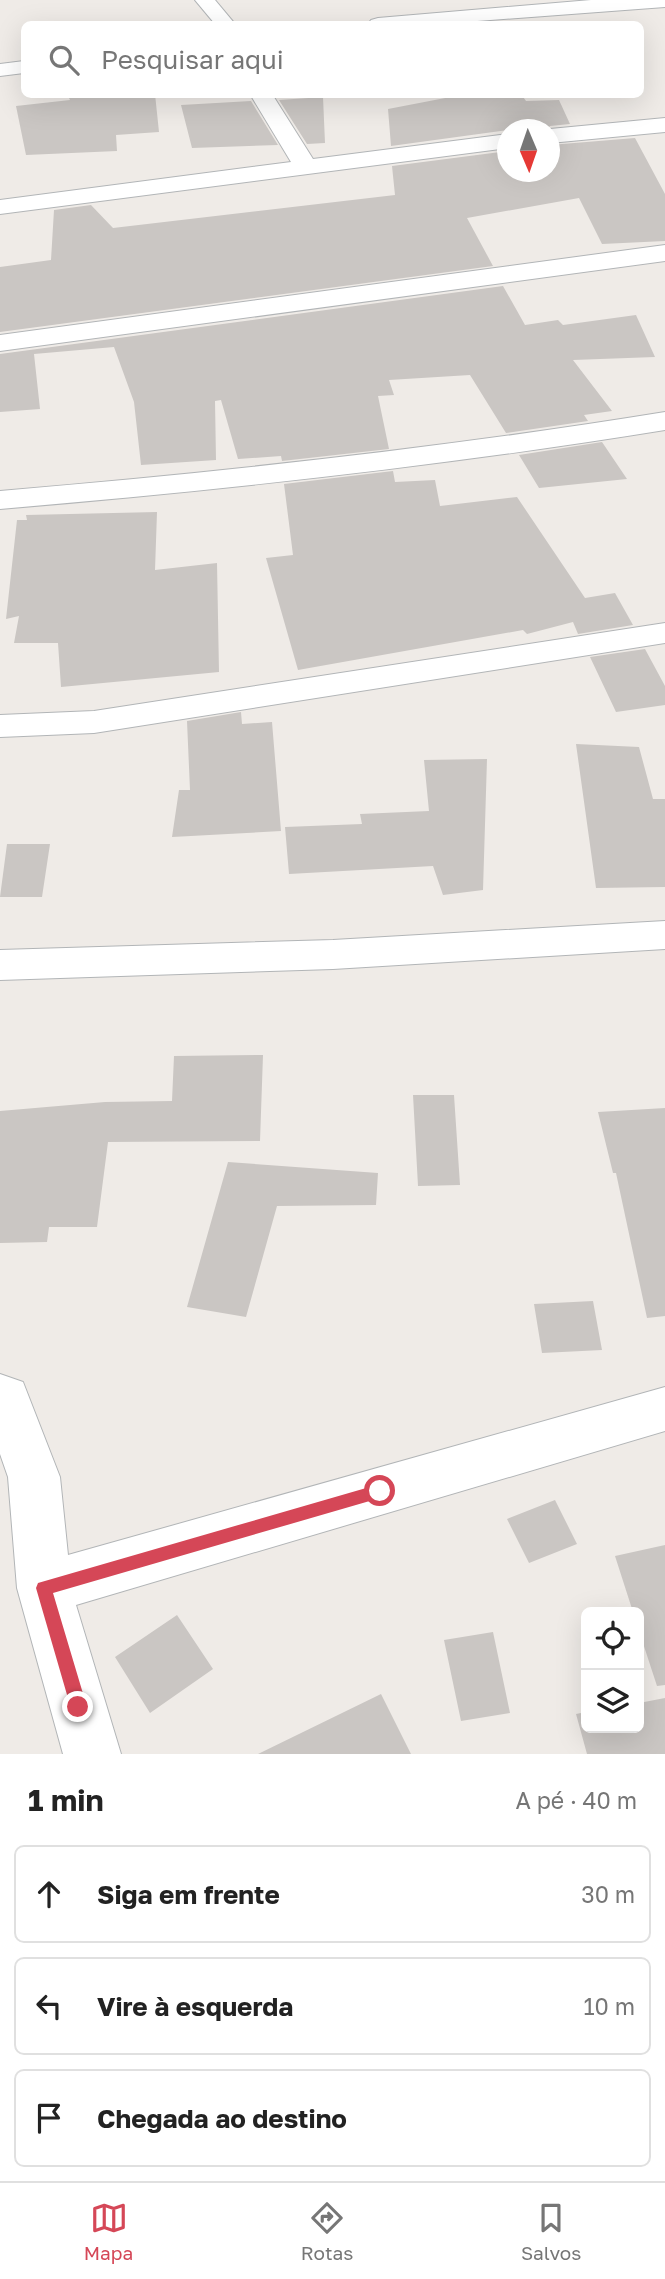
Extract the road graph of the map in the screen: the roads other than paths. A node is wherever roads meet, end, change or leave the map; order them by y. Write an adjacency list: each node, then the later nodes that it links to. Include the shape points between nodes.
1 (205, 0): 3 (street)
2 (665, 1): 4 (street)
3 (222, 21)
4 (415, 21)
5 (21, 67): 6 (street)
6 (0, 70)
7 (263, 98): 11 (street)
8 (665, 125): 9 (street)
9 (560, 135)
10 (497, 142): 11 (street)
11 (305, 166): 12 (street)
12 (0, 207)
13 (665, 253): 14 (street)
14 (2, 339)
15 (665, 421): 16 (street, via 513,446)
16 (0, 500)
17 (665, 634): 18 (street, via 94,722)
18 (0, 726)
19 (665, 935): 20 (street, via 487,948)
20 (0, 965)
21 (0, 1396): 23 (street, via 5,1398 34,1477)
22 (665, 1409): 23 (street)
23 (44, 1588): 24 (street)
24 (92, 1754)

